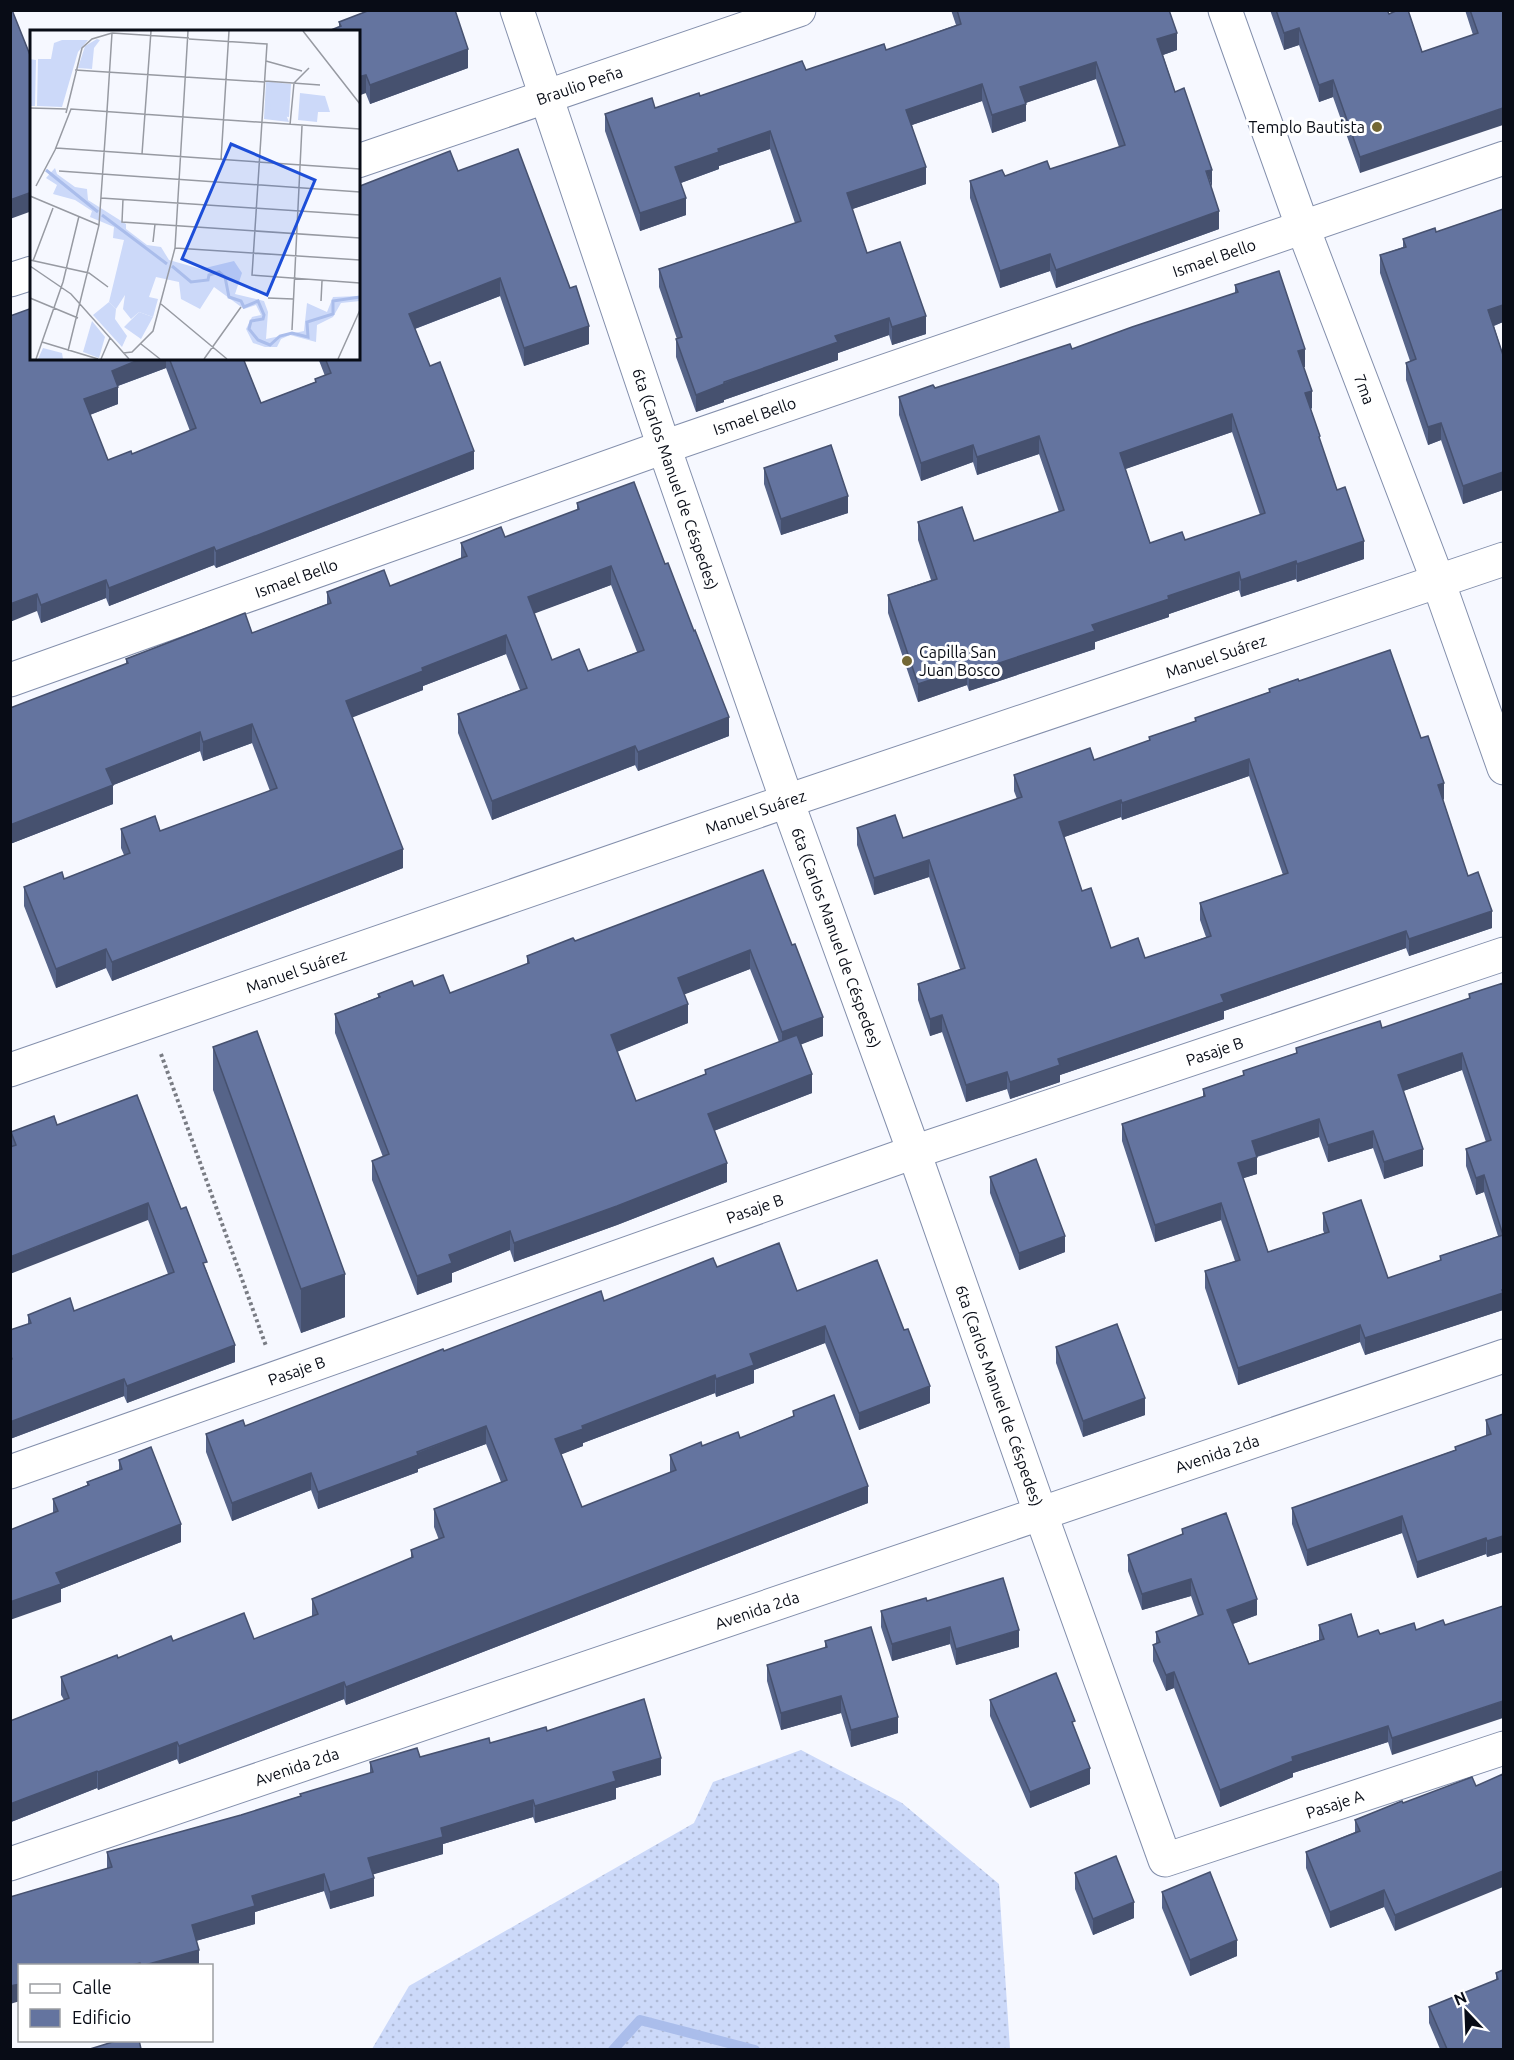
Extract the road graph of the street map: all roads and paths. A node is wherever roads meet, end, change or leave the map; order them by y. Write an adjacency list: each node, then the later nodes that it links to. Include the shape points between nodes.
1 (517, 10): 4 (street, 6ta (Carlos Manuel de Céspedes))
2 (800, 10): 4 (street, Braulio Peña)
3 (1225, 10): 7 (street, 7ma)
4 (546, 97): 6 (street, Braulio Peña); 10 (street, 6ta (Carlos Manuel de Céspedes))
5 (1503, 158): 7 (street, Ismael Bello)
6 (360, 160)
7 (1303, 228): 10 (street, Ismael Bello); 12 (street, 7ma)
8 (30, 274): 9 (street)
9 (10, 280)
10 (664, 447): 13 (street, Ismael Bello); 15 (street, 6ta (Carlos Manuel de Céspedes))
11 (1503, 559): 12 (street, Manuel Suárez)
12 (1438, 581): 14 (street, 7ma); 15 (street, Manuel Suárez)
13 (10, 680)
14 (1503, 768)
15 (787, 801): 17 (street, Manuel Suárez); 19 (street, 6ta (Carlos Manuel de Céspedes))
16 (1503, 954): 19 (street, Pasaje B)
17 (149, 1021): 18 (street, Manuel Suárez); 21 (path)
18 (10, 1070)
19 (915, 1152): 21 (street, Pasaje B); 23 (street, 6ta (Carlos Manuel de Céspedes))
20 (1503, 1356): 23 (street, Avenida 2da)
21 (277, 1378): 22 (street, Pasaje B)
22 (10, 1472)
23 (1040, 1512): 25 (street, 6ta (Carlos Manuel de Céspedes)); 26 (street, Avenida 2da)
24 (1503, 1748): 25 (street, Pasaje A)
25 (1165, 1860)
26 (10, 1864)

